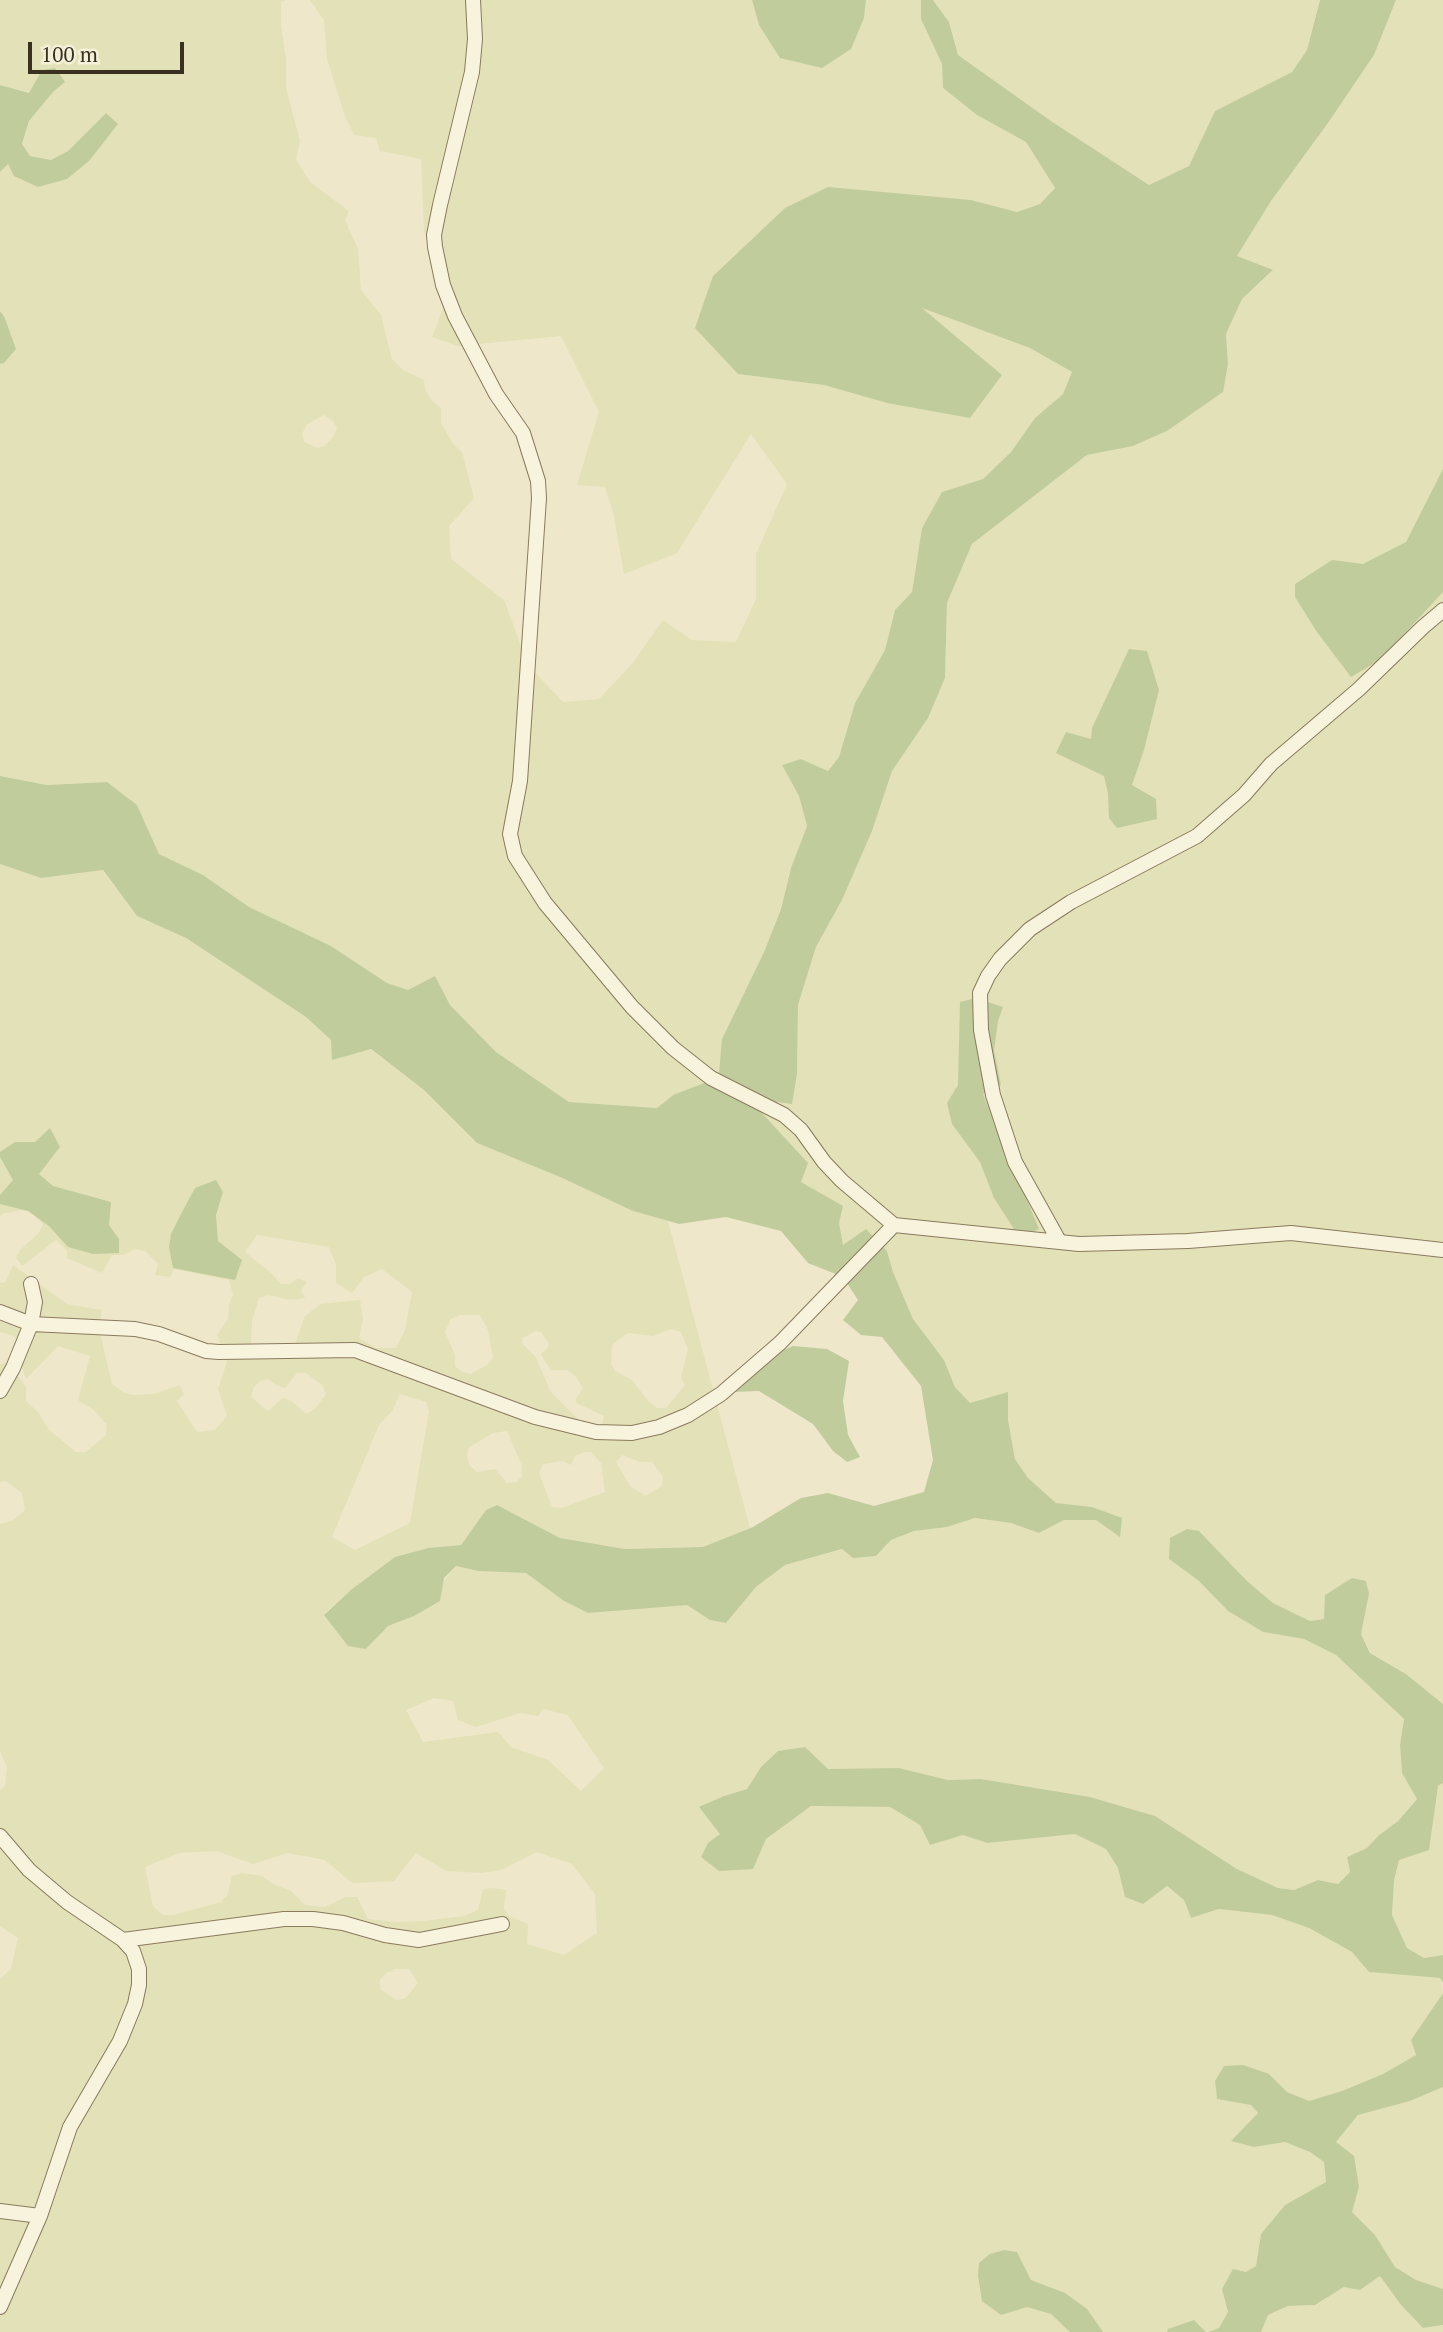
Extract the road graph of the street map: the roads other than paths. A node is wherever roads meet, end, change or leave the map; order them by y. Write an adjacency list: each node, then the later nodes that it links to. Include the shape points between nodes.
1 (473, 0): 3 (street, via 472,72 434,235 443,285 455,316 496,394 523,433 538,481 520,781 511,845 545,903 632,1007 673,1048 711,1078 784,1115 842,1181)
2 (1443, 610): 4 (street, via 1196,836 1071,902 1030,929 989,976 980,993 981,1030 993,1095 1015,1163)
3 (894, 1225): 4 (street); 8 (street, via 780,1343 720,1394 688,1415 632,1433 596,1432 535,1417 355,1350 206,1351 135,1329)
4 (1059, 1241): 5 (street, via 1188,1241 1302,1233)
5 (1443, 1250)
6 (31, 1284): 8 (street, via 35,1302)
7 (0, 1312): 8 (street)
8 (31, 1324): 9 (street)
9 (0, 1391)
10 (0, 1836): 12 (street, via 38,1878)
11 (502, 1924): 12 (street, via 419,1940 343,1923 284,1919)
12 (123, 1940): 14 (street, via 139,1969 135,2004 120,2041 70,2127)
13 (0, 2211): 14 (street)
14 (40, 2216): 15 (street)
15 (0, 2306)

